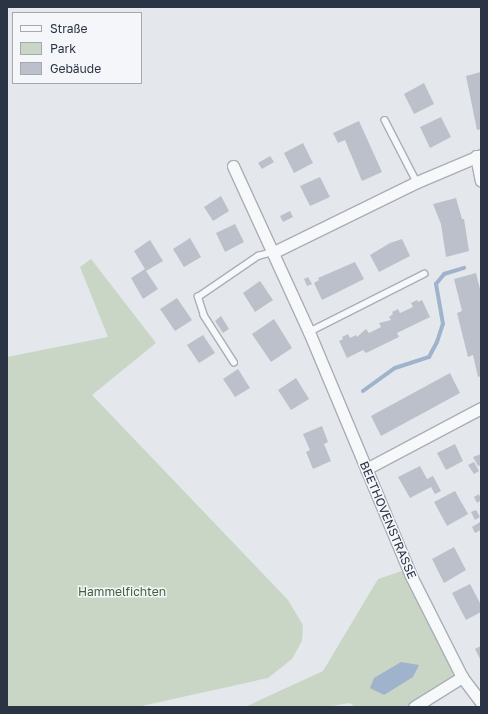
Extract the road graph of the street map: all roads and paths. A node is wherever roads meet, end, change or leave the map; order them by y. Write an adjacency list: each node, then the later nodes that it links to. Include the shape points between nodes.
1 (385, 120): 5 (lane)
2 (478, 156): 4 (street); 5 (street)
3 (233, 166): 6 (street, BEETHOVENSTRASSE)
4 (481, 181)
5 (417, 182): 6 (street)
6 (274, 252): 8 (street, BEETHOVENSTRASSE); 9 (lane, via 258,256 198,297 204,316)
7 (424, 274): 8 (lane)
8 (309, 332): 11 (street, BEETHOVENSTRASSE)
9 (234, 363)
10 (481, 408): 11 (street)
11 (366, 469): 12 (street, BEETHOVENSTRASSE, via 410,574)
12 (462, 677): 13 (street, BEETHOVENSTRASSE); 14 (street)
13 (480, 697)
14 (414, 707)

